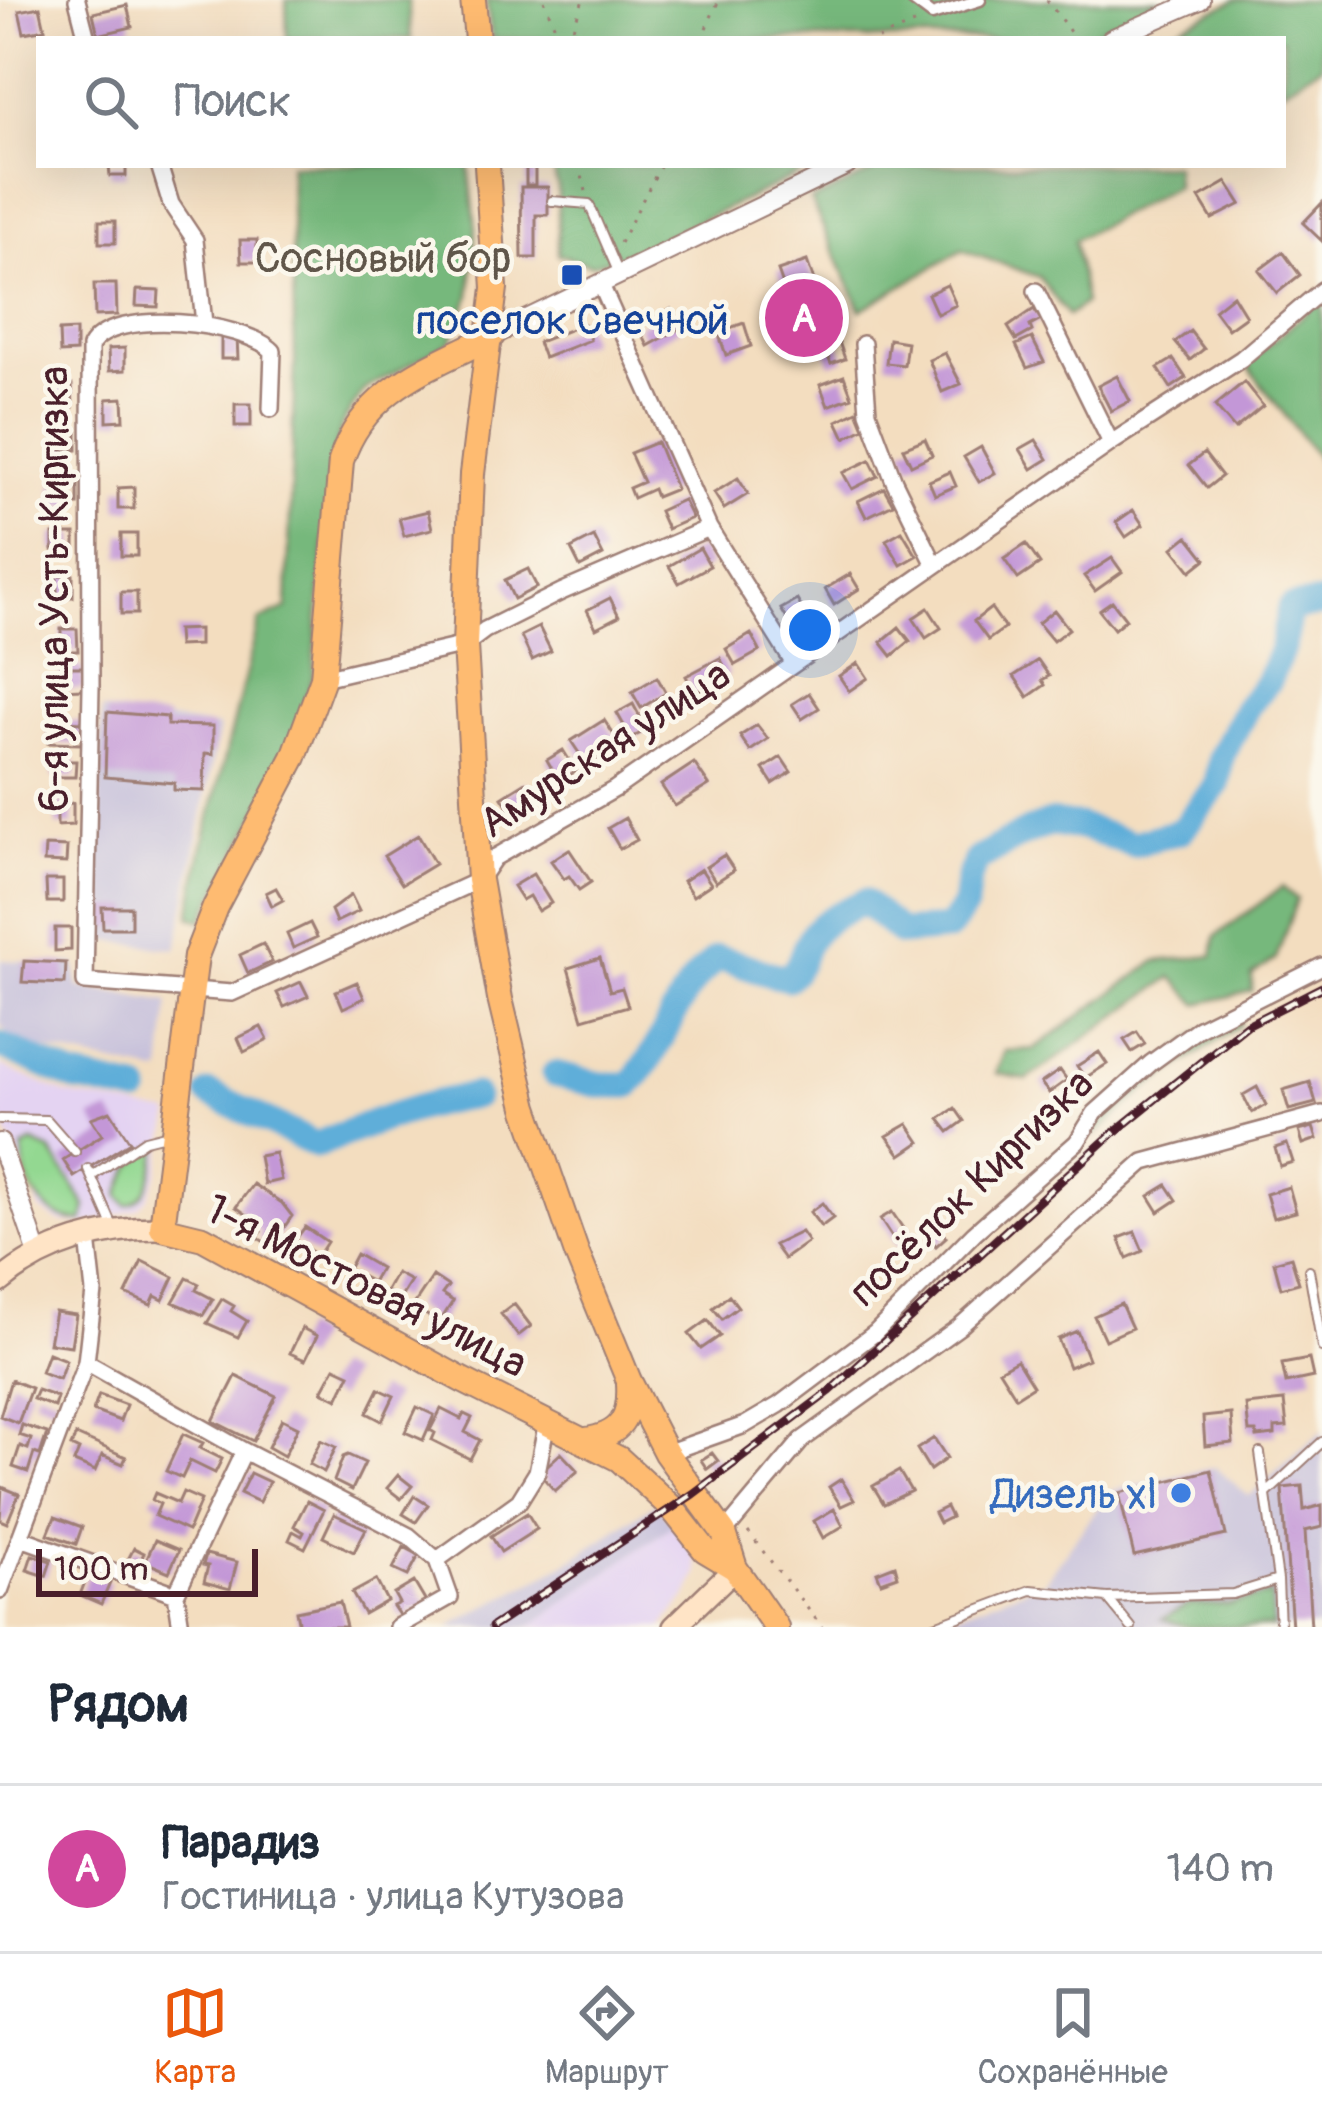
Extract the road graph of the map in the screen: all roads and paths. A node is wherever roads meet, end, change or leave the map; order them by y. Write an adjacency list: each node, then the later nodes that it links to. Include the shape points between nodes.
1 (77, 0): 11 (street)
2 (473, 0): 12 (main road)
3 (544, 0): 13 (path)
4 (584, 0): 14 (path)
5 (719, 0): 15 (path)
6 (912, 0): 10 (street)
7 (980, 0): 10 (street)
8 (1047, 0): 17 (path)
9 (1201, 0): 18 (street)
10 (932, 15): 16 (path)
11 (86, 36)
12 (477, 36)
13 (559, 36)
14 (570, 36)
15 (701, 36)
16 (885, 36)
17 (1073, 36)
18 (1118, 36)
19 (159, 168): 31 (street, via 195,240)
20 (488, 168): 32 (main road)
21 (580, 168): 25 (path)
22 (659, 168): 26 (path)
23 (842, 168): 27 (street)
24 (553, 201): 25 (lane)
25 (589, 204): 27 (lane)
26 (620, 245)
27 (620, 275): 28 (street)
28 (601, 285): 32 (street); 36 (street)
29 (1322, 290): 35 (street, Амурская улица, via 1241,359)
30 (1036, 291): 35 (street)
31 (204, 323): 34 (street, 6-я улица Усть-Киргизка, via 255,337 273,351); 43 (street, 6-я улица Усть-Киргизка, via 122,327 101,332 90,347 85,982)
32 (491, 336): 38 (main road, via 472,474); 40 (main road, via 412,377 350,433)
33 (863, 344): 37 (street, via 868,412)
34 (271, 409)
35 (1111, 443): 37 (street, Амурская улица)
36 (710, 528): 38 (street, via 561,592); 39 (street)
37 (935, 565): 39 (street, Амурская улица)
38 (465, 645): 40 (street); 41 (main road)
39 (794, 664): 41 (street, Амурская улица, via 615,789 494,858)
40 (322, 678): 43 (main road, via 294,757 215,907)
41 (479, 880): 43 (street, Амурская улица, via 232,993); 59 (main road, via 526,1107)
42 (1322, 967): 64 (street, посёлок Киргизка, via 1199,1028 1151,1063 875,1333 779,1405)
43 (190, 990): 46 (main road)
44 (1322, 1114): 67 (street, via 1144,1162 959,1327 802,1440)
45 (0, 1119): 48 (lane, via 47,1120)
46 (176, 1134): 50 (main road); 51 (lane, via 145,1140 90,1173)
47 (0, 1143): 49 (street)
48 (75, 1152)
49 (5, 1168): 53 (street)
50 (163, 1228): 51 (main road, 1-я Мостовая улица); 60 (main road, 1-я Мостовая улица, via 203,1238)
51 (116, 1232): 52 (main road, 1-я Мостовая улица)
52 (88, 1238): 53 (main road, 1-я Мостовая улица); 58 (street, via 94,1292)
53 (38, 1254): 55 (main road, 1-я Мостовая улица)
54 (1309, 1270): 56 (lane)
55 (0, 1282)
56 (1318, 1295): 57 (lane)
57 (1322, 1347)
58 (86, 1362): 63 (street); 68 (street)
59 (628, 1381): 61 (main road, via 626,1419 605,1437); 64 (main road)
60 (548, 1422): 61 (main road, 1-я Мостовая улица); 69 (street, via 537,1472 519,1501)
61 (586, 1440): 70 (main road, 1-я Мостовая улица, via 645,1480 705,1550)
62 (1322, 1442): 66 (lane)
63 (244, 1451): 69 (street, via 409,1536); 73 (street)
64 (667, 1453): 67 (main road)
65 (1260, 1453): 66 (lane)
66 (1264, 1495): 71 (lane)
67 (731, 1526): 70 (main road); 79 (path)
68 (21, 1538): 72 (street); 73 (street)
69 (437, 1560): 76 (street, via 450,1598)
70 (735, 1568): 77 (main road); 78 (main road)
71 (1278, 1580): 74 (lane, via 1233,1594); 82 (lane)
72 (0, 1591)
73 (176, 1594): 75 (street)
74 (1107, 1598): 80 (lane, via 1030,1590); 81 (lane)
75 (181, 1627)
76 (398, 1627)
77 (674, 1627)
78 (776, 1627)
79 (822, 1627)
80 (932, 1627)
81 (1132, 1627)
82 (1280, 1627)

